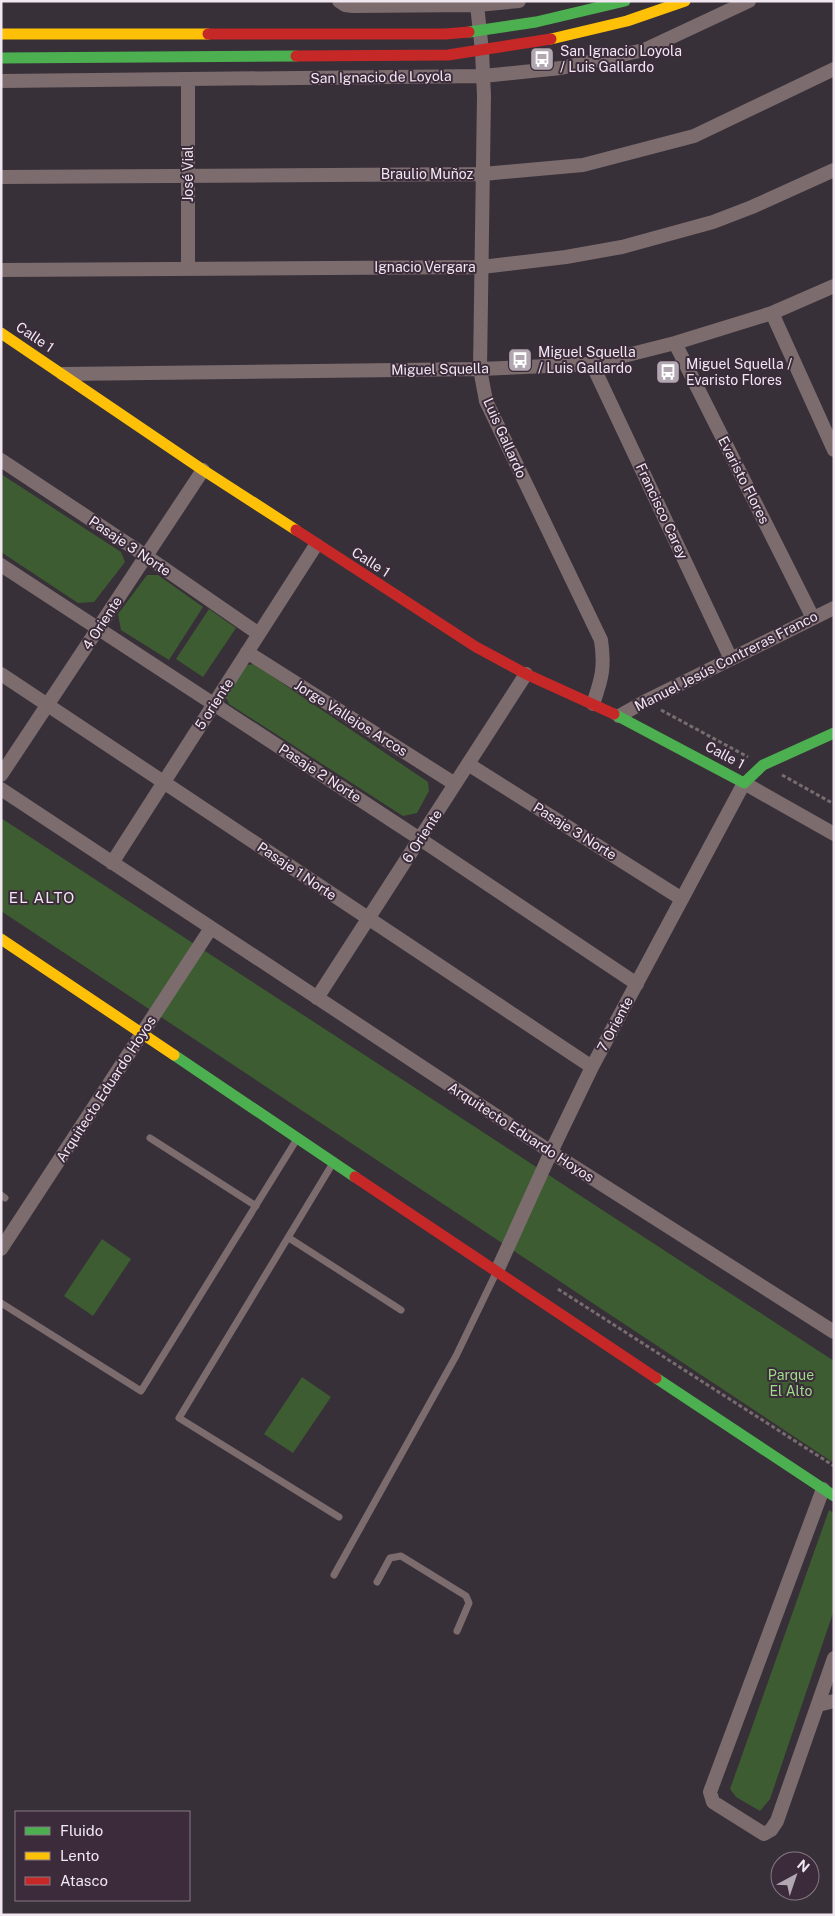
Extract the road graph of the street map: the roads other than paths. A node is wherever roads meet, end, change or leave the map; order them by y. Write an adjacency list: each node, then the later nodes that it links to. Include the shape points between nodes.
1 (519, 1): 7 (street)
2 (625, 1): 8 (street, via 560,18)
3 (685, 1): 10 (street, San Ignacio de Loyola, via 626,23 590,32)
4 (749, 1): 13 (street, San Ignacio de Loyola, via 644,50 561,68)
5 (339, 2): 6 (street, via 353,6)
6 (416, 3): 7 (street)
7 (477, 3): 8 (street, Luis Gallardo)
8 (479, 31): 9 (street, via 445,34); 10 (street, Luis Gallardo)
9 (1, 34)
10 (482, 51): 11 (street, San Ignacio de Loyola, via 448,55); 13 (street, Luis Gallardo)
11 (1, 58)
12 (834, 69): 17 (street, Braulio Muñoz, via 694,136 583,165)
13 (483, 76): 14 (street, San Ignacio de Loyola); 17 (street, Luis Gallardo)
14 (188, 79): 15 (street, San Ignacio de Loyola); 18 (street, José Vial)
15 (1, 81)
16 (834, 170): 20 (street, Ignacio Vergara, via 752,207 670,235 566,258)
17 (483, 174): 18 (street, Braulio Muñoz); 20 (street, Luis Gallardo)
18 (188, 176): 19 (street, Braulio Muñoz); 21 (street, José Vial)
19 (1, 177)
20 (482, 267): 21 (street, Ignacio Vergara); 28 (street, Luis Gallardo)
21 (188, 269): 22 (street, Ignacio Vergara)
22 (1, 270)
23 (834, 286): 24 (street, Miguel Squella)
24 (772, 313): 26 (street, Miguel Squella); 30 (street)
25 (1, 333): 29 (street, Calle 1)
26 (675, 343): 27 (street, Miguel Squella); 37 (street, Evaristo Flores)
27 (592, 364): 28 (street, Miguel Squella); 41 (street, Francisco Carey)
28 (480, 369): 29 (street, Miguel Squella); 45 (street, Luis Gallardo, via 486,401 600,640 604,659 602,678)
29 (63, 374): 32 (street, Calle 1)
30 (834, 450)
31 (1, 460): 34 (street, Pasaje 3 Norte)
32 (203, 470): 33 (street, Calle 1); 34 (street, 4 Oriente)
33 (316, 545): 39 (street, 5 oriente); 43 (street, Calle 1, via 476,647)
34 (146, 556): 38 (street, 4 Oriente); 39 (street, Pasaje 3 Norte)
35 (1, 565): 38 (street, Pasaje 2 Norte)
36 (834, 608): 37 (street, Manuel Jesús Contreras Franco)
37 (813, 618): 41 (street, Manuel Jesús Contreras Franco)
38 (98, 629): 44 (street, Pasaje 2 Norte); 46 (street, 4 Oriente)
39 (259, 634): 40 (street, 5 oriente)
40 (247, 652): 44 (street, 5 oriente); 53 (street, Jorge Vallejos Arcos)
41 (731, 658): 47 (street, Manuel Jesús Contreras Franco)
42 (1, 674): 46 (street, Pasaje 1 Norte)
43 (526, 674): 45 (street, Calle 1); 49 (street, 6 Oriente)
44 (214, 704): 51 (street, 5 oriente); 56 (street, Pasaje 2 Norte)
45 (593, 704): 47 (street, Calle 1)
46 (48, 705): 50 (street, 4 Oriente); 51 (street, Pasaje 1 Norte)
47 (619, 716): 52 (street, Calle 1)
48 (834, 733): 52 (street, via 763,765)
49 (468, 764): 53 (street, 6 Oriente); 58 (street, Pasaje 3 Norte)
50 (1, 775)
51 (164, 782): 57 (street, 5 oriente); 59 (street, Pasaje 1 Norte)
52 (744, 783): 55 (street); 58 (street, 7 Oriente)
53 (455, 784): 56 (street, 6 Oriente)
54 (1, 789): 57 (street, Arquitecto Eduardo Hoyos)
55 (834, 834)
56 (420, 839): 59 (street, 6 Oriente); 62 (street, Pasaje 2 Norte)
57 (112, 863): 60 (street, Arquitecto Eduardo Hoyos)
58 (682, 899): 62 (street, 7 Oriente)
59 (368, 919): 63 (street, 6 Oriente); 65 (street, Pasaje 1 Norte)
60 (211, 928): 63 (street, Arquitecto Eduardo Hoyos); 64 (street, Arquitecto Eduardo Hoyos)
61 (1, 939): 64 (street)
62 (637, 984): 65 (street, 7 Oriente)
63 (317, 998): 68 (street, Arquitecto Eduardo Hoyos)
64 (142, 1034): 67 (street); 72 (street, Arquitecto Eduardo Hoyos)
65 (592, 1067): 68 (street, 7 Oriente)
66 (150, 1138): 70 (lane)
67 (297, 1138): 69 (street); 70 (lane)
68 (551, 1152): 73 (street, 7 Oriente); 76 (street, Arquitecto Eduardo Hoyos)
69 (333, 1162): 71 (lane); 73 (street)
70 (256, 1206): 74 (lane, via 142,1391)
71 (289, 1238): 75 (lane); 78 (lane, via 179,1418)
72 (1, 1249)
73 (497, 1271): 77 (street); 79 (lane, via 456,1356)
74 (1, 1303)
75 (401, 1310)
76 (834, 1332)
77 (828, 1492): 84 (street, via 710,1792 713,1802 764,1834 771,1830)
78 (339, 1517)
79 (334, 1575)
80 (377, 1582): 81 (lane, via 390,1558 401,1556 466,1596 469,1603)
81 (457, 1631)
82 (834, 1658): 84 (street)
83 (834, 1701): 84 (street)
84 (818, 1705)

